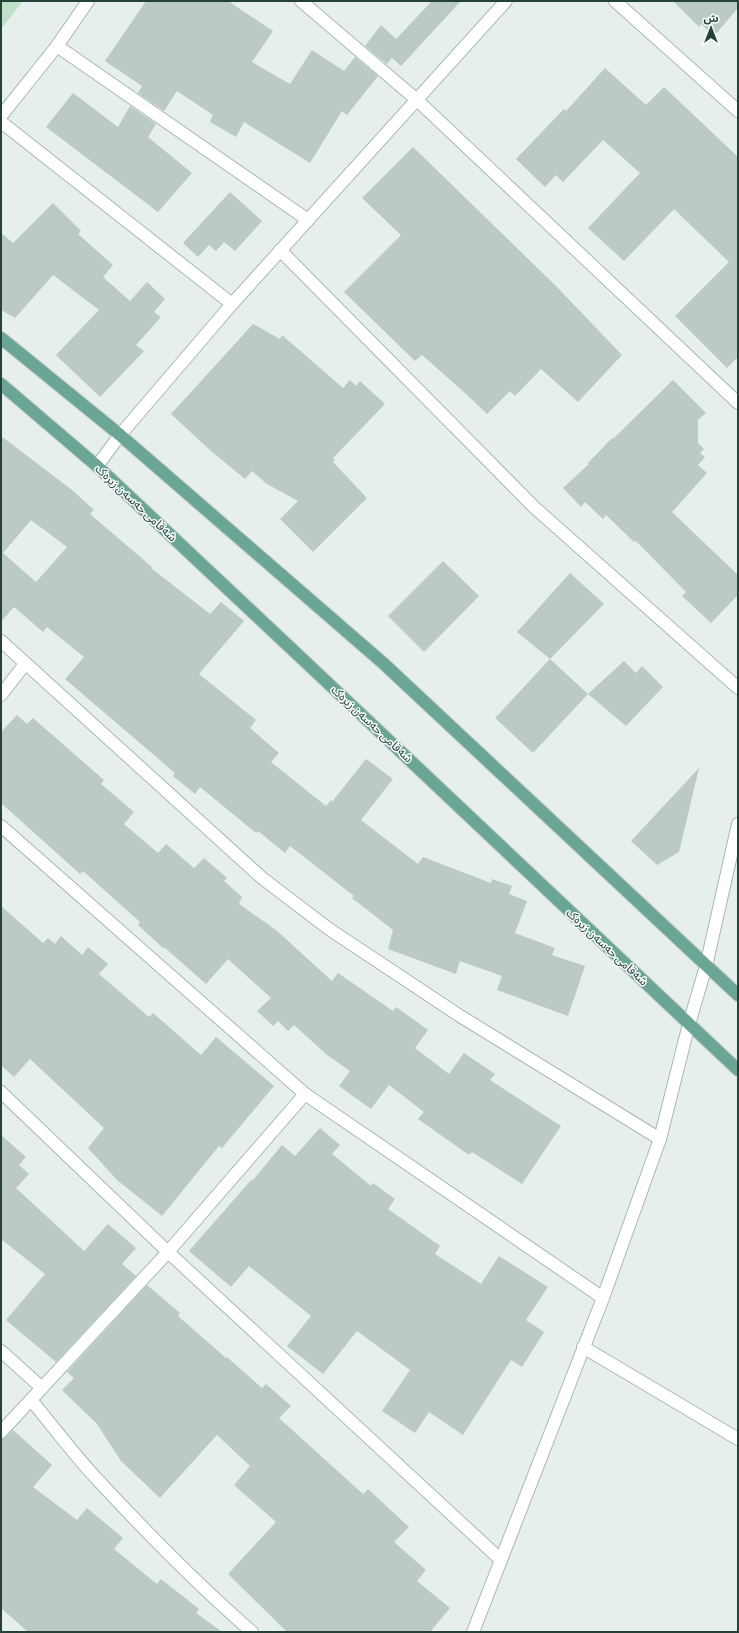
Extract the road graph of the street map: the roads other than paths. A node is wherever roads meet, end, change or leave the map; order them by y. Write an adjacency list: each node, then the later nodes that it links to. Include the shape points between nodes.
1 (88, 1): 5 (street)
2 (301, 1): 6 (street)
3 (506, 1): 6 (street)
4 (615, 1): 7 (street)
5 (57, 46): 8 (street); 10 (street)
6 (417, 100): 10 (street); 15 (street)
7 (738, 112)
8 (1, 116)
9 (1, 122): 12 (street)
10 (308, 220): 11 (street)
11 (280, 250): 12 (street); 20 (street, via 534,507)
12 (232, 304): 16 (street)
13 (1, 338): 16 (main road)
14 (1, 384): 17 (main road, شەقامی حەسەن زیرەک)
15 (738, 403)
16 (120, 435): 17 (street); 24 (main road, via 383,663)
17 (97, 466): 26 (main road, شەقامی حەسەن زیرەک)
18 (1, 642): 19 (street)
19 (25, 664): 21 (street); 30 (street, via 262,878 329,929 460,1016)
20 (738, 688)
21 (1, 695)
22 (738, 824): 24 (street)
23 (1, 826): 29 (street)
24 (706, 966): 25 (main road); 26 (street)
25 (738, 995)
26 (689, 1024): 27 (main road, شەقامی حەسەن زیرەک); 30 (street)
27 (738, 1070)
28 (1, 1092): 31 (street)
29 (305, 1094): 31 (street); 32 (street)
30 (660, 1139): 32 (street)
31 (168, 1252): 35 (street); 39 (street)
32 (603, 1298): 33 (street)
33 (583, 1347): 38 (street); 39 (street)
34 (1, 1351): 35 (street)
35 (42, 1388): 36 (street)
36 (31, 1400): 37 (street); 40 (street, via 100,1482)
37 (1, 1432)
38 (738, 1439)
39 (501, 1560): 41 (street)
40 (252, 1632)
41 (473, 1632)

